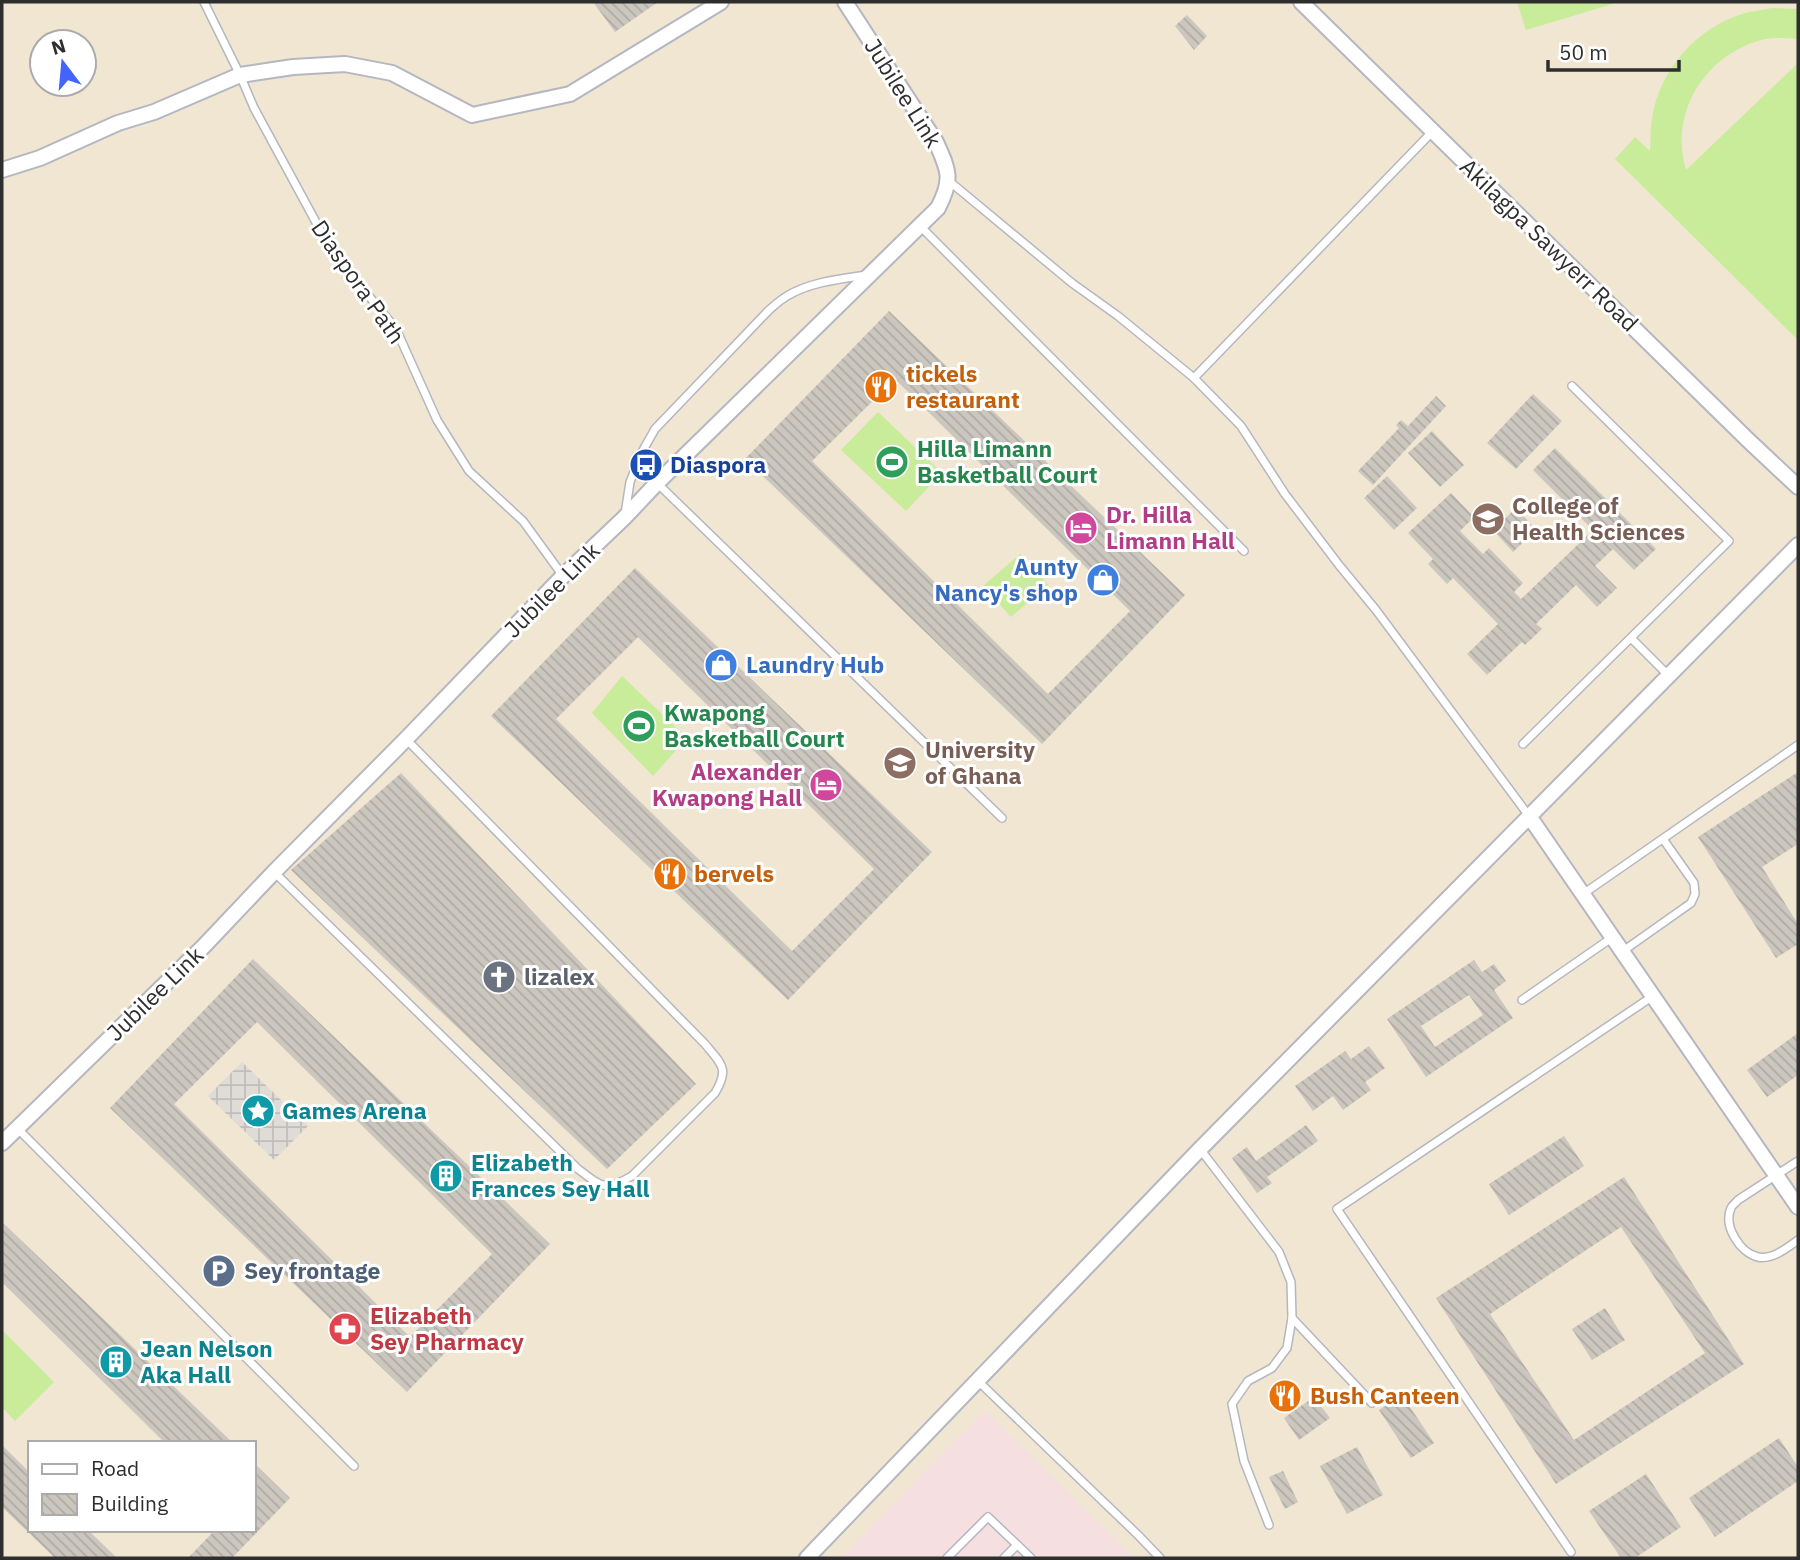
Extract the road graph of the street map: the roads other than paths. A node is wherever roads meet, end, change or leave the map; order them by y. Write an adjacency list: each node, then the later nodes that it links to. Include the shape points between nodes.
1 (204, 2): 5 (lane, Diaspora Path)
2 (721, 2): 5 (street, via 570,94 472,115 392,73 345,64)
3 (845, 2): 8 (street, Jubilee Link, via 936,142)
4 (1301, 2): 6 (street, Akilagpa Sawyerr Road)
5 (240, 75): 7 (street); 18 (lane, Diaspora Path, via 331,250 397,330 437,421 469,471 523,521)
6 (1433, 131): 11 (lane); 14 (street, Akilagpa Sawyerr Road)
7 (2, 170)
8 (948, 181): 9 (street, Jubilee Link, via 938,208); 11 (lane)
9 (919, 226): 10 (street, Jubilee Link); 17 (lane)
10 (870, 274): 13 (street, Jubilee Link); 15 (lane, via 803,288 769,310 654,429 629,482)
11 (1194, 378): 24 (lane, via 1241,426 1285,494)
12 (1572, 386): 19 (lane, via 1729,541)
13 (657, 483): 15 (street, Jubilee Link); 25 (lane)
14 (1798, 487)
15 (624, 519): 18 (street, Jubilee Link)
16 (1798, 545): 20 (street)
17 (1244, 551)
18 (564, 576): 21 (street, Jubilee Link)
19 (1631, 638): 20 (lane); 22 (lane)
20 (1668, 675): 24 (street)
21 (406, 739): 27 (street, Jubilee Link); 27 (lane, via 705,1044 722,1065 724,1079 715,1093 632,1176 616,1185 599,1185)
22 (1523, 744)
23 (1798, 745): 26 (lane)
24 (1529, 816): 28 (street); 35 (street)
25 (1002, 818)
26 (1663, 839): 28 (lane); 30 (lane, via 1693,883 1695,894 1690,903)
27 (274, 872): 33 (street, Jubilee Link)
28 (1583, 894): 29 (street)
29 (1613, 937): 30 (street); 32 (lane)
30 (1623, 951): 31 (street)
31 (1654, 995): 37 (street); 46 (lane, via 1337,1209)
32 (1522, 1000)
33 (17, 1128): 34 (street, Jubilee Link); 43 (lane)
34 (2, 1143)
35 (1200, 1149): 40 (lane, via 1279,1252 1291,1282); 41 (street)
36 (1798, 1161): 37 (lane)
37 (1777, 1175): 38 (street); 39 (lane, via 1731,1209 1735,1238 1759,1257 1772,1256)
38 (1798, 1207)
39 (1798, 1240)
40 (1292, 1318): 42 (lane); 44 (lane, via 1287,1348 1272,1368 1248,1381 1233,1404 1244,1461)
41 (978, 1381): 47 (street); 51 (lane)
42 (1372, 1403)
43 (354, 1466)
44 (1269, 1525)
45 (1017, 1545): 48 (lane, via 989,1517); 49 (lane); 50 (lane)
46 (1571, 1552)
47 (807, 1558)
48 (947, 1558)
49 (1004, 1558)
50 (1031, 1558)
51 (1160, 1558)

